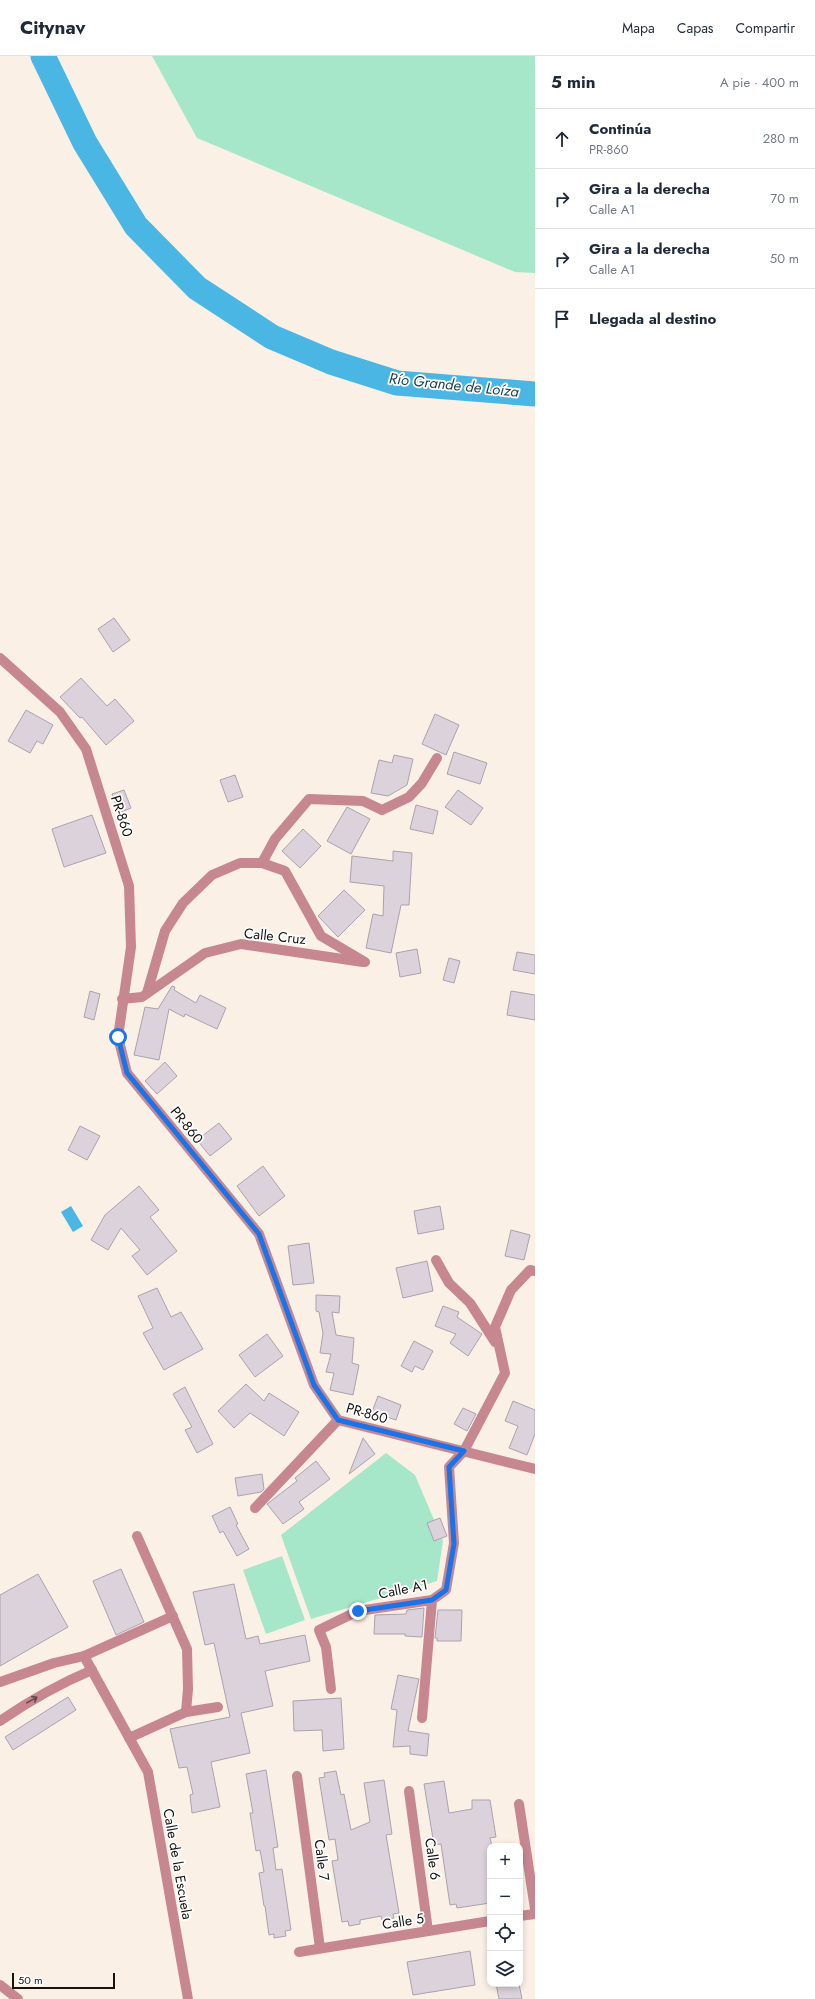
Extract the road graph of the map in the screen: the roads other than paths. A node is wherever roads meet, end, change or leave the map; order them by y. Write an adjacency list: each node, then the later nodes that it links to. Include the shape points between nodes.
1 (0, 658): 5 (street, PR-860 / PR-860, via 60,712 86,749 129,886 131,947)
2 (437, 758): 3 (street, via 422,784 409,797 382,810 363,801 309,799 275,839)
3 (262, 863): 4 (street, via 240,863 212,875 183,903 165,931); 4 (street, Calle Cruz, via 284,871 321,936 366,962 241,944 206,954)
4 (147, 993): 5 (street, Calle Cruz)
5 (122, 999): 9 (street, PR-860 / PR-860, via 118,1037 127,1073 259,1234 314,1385)
6 (436, 1260): 8 (street, via 449,1283 470,1303)
7 (535, 1271): 8 (street, Calle A1, via 530,1270 511,1290 495,1327)
8 (501, 1352): 10 (street, Calle A1, via 505,1373)
9 (338, 1420): 10 (street, PR-860 / PR-860); 12 (street)
10 (464, 1451): 11 (street, PR-860 / PR-860); 14 (street, Calle A1, via 449,1467 454,1544 446,1590)
11 (535, 1469)
12 (255, 1508)
13 (137, 1536): 15 (street)
14 (432, 1600): 19 (street, Calle A1, via 358,1611 319,1630 326,1647); 22 (street)
15 (173, 1616): 16 (street); 21 (street, via 187,1649)
16 (84, 1656): 17 (street, Calle de la Escuela); 18 (street, via 54,1663)
17 (92, 1670): 23 (street, one-way to 17, via 29,1701); 24 (street, Calle de la Escuela)
18 (0, 1682)
19 (331, 1689)
20 (218, 1707): 21 (street)
21 (186, 1712): 24 (street)
22 (422, 1718)
23 (0, 1721)
24 (129, 1738): 37 (street, Calle de la Escuela, via 148,1772)
25 (297, 1776): 33 (street, Calle 7)
26 (409, 1790): 32 (street, Calle 6)
27 (519, 1804): 28 (street)
28 (535, 1909)
29 (535, 1914): 30 (street)
30 (523, 1916)
31 (487, 1921): 32 (street, Calle 5)
32 (428, 1931): 33 (street, Calle 5)
33 (320, 1948): 34 (street, Calle 5)
34 (299, 1952)
35 (0, 1985): 36 (street)
36 (18, 1999)
37 (188, 1999)

